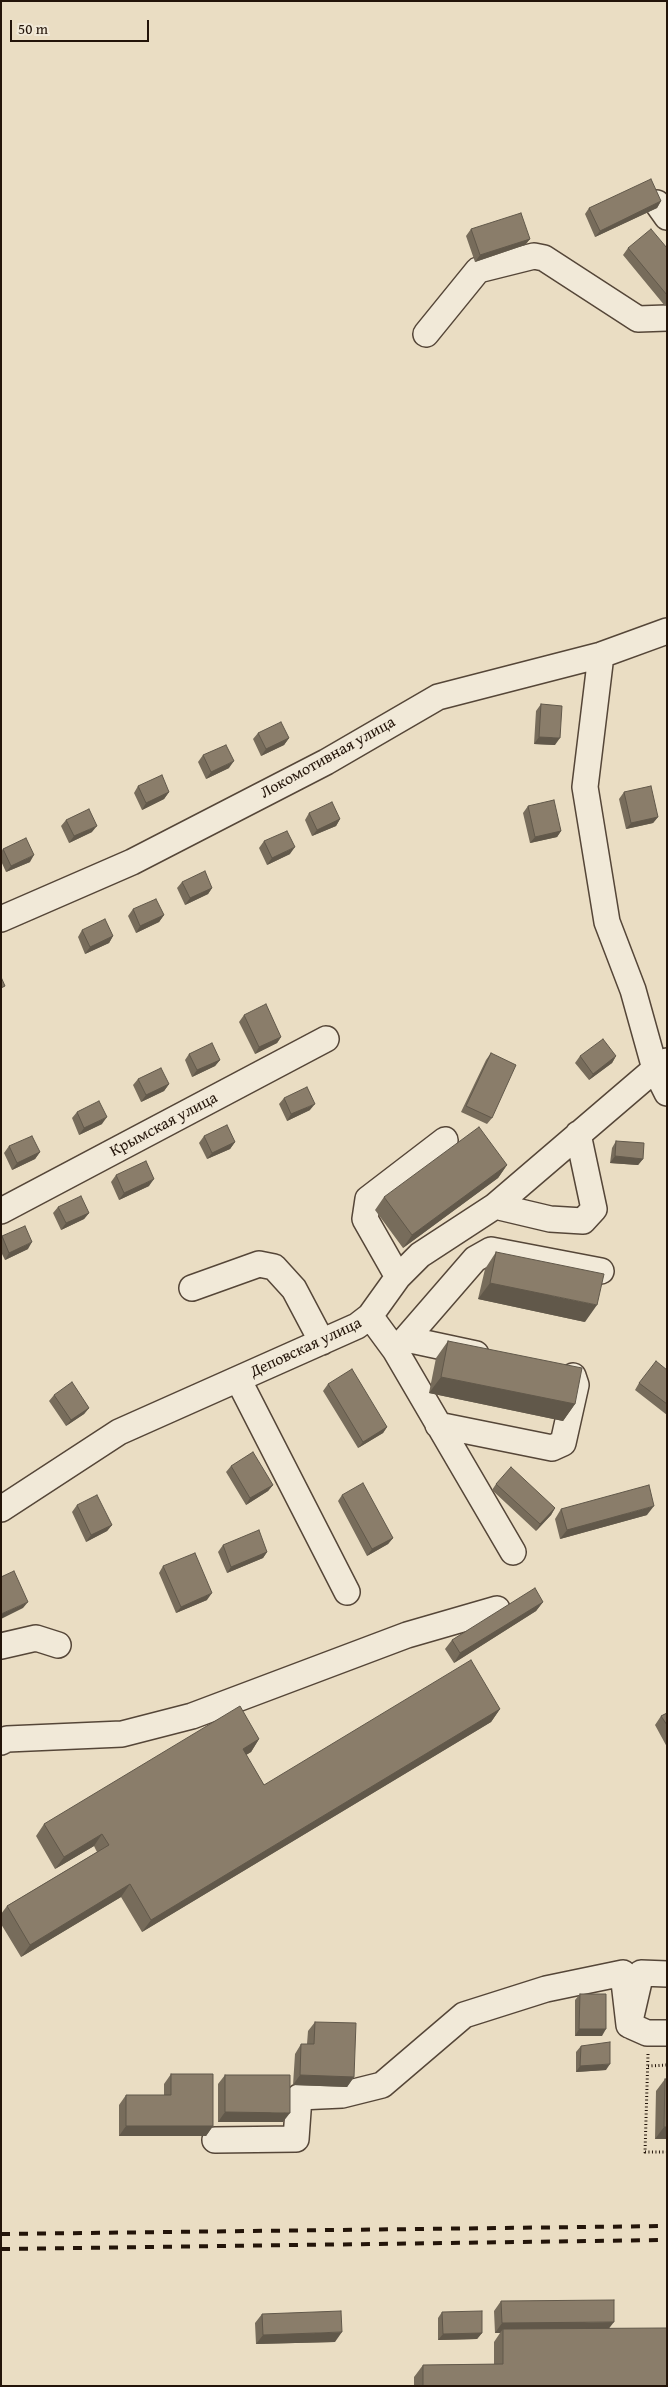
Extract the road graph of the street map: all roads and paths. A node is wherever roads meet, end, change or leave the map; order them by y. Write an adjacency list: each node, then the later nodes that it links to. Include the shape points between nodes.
1 (667, 318): 2 (street, via 638,318 544,258 534,256 478,270)
2 (426, 334)
3 (667, 631): 4 (street, Локомотивная улица)
4 (601, 656): 5 (street, Локомотивная улица, via 438,696 326,762 132,862); 7 (street, via 585,787 607,922)
5 (1, 919)
6 (326, 1039): 12 (street, Крымская улица)
7 (661, 1065): 8 (street); 9 (street, Деповская улица)
8 (667, 1093)
9 (578, 1134): 11 (street, Деповская улица); 11 (street, via 594,1210 583,1220 550,1219)
10 (445, 1140): 14 (street, via 368,1199 365,1219)
11 (495, 1206): 14 (street, Деповская улица, via 420,1254)
12 (1, 1211)
13 (601, 1271): 18 (street, via 491,1250 475,1258)
14 (398, 1277): 16 (street, Деповская улица)
15 (192, 1288): 17 (street, via 259,1264 274,1268 294,1289)
16 (370, 1316): 17 (street, Деповская улица, via 358,1326); 18 (street)
17 (322, 1342): 21 (street, Деповская улица)
18 (401, 1345): 19 (street); 22 (street)
19 (502, 1359)
20 (549, 1369): 22 (street, via 568,1373 574,1377 576,1385 563,1443 552,1448 538,1446)
21 (238, 1379): 23 (street, Деповская улица, via 120,1432); 25 (street)
22 (438, 1425): 24 (street)
23 (1, 1509)
24 (513, 1552)
25 (347, 1592)
26 (497, 1609): 29 (street, via 406,1635 192,1716 122,1734 8,1739)
27 (58, 1645): 28 (street, via 36,1638)
28 (1, 1646)
29 (1, 1742)
30 (667, 1974): 31 (street, via 641,1973)
31 (647, 2030): 33 (path); 34 (street, via 623,1973 546,1989 464,2015 382,2084 342,2095 299,2096 296,2138)
32 (667, 2065): 33 (path)
33 (648, 2066): 35 (path, via 645,2152)
34 (214, 2140)
35 (667, 2152)

